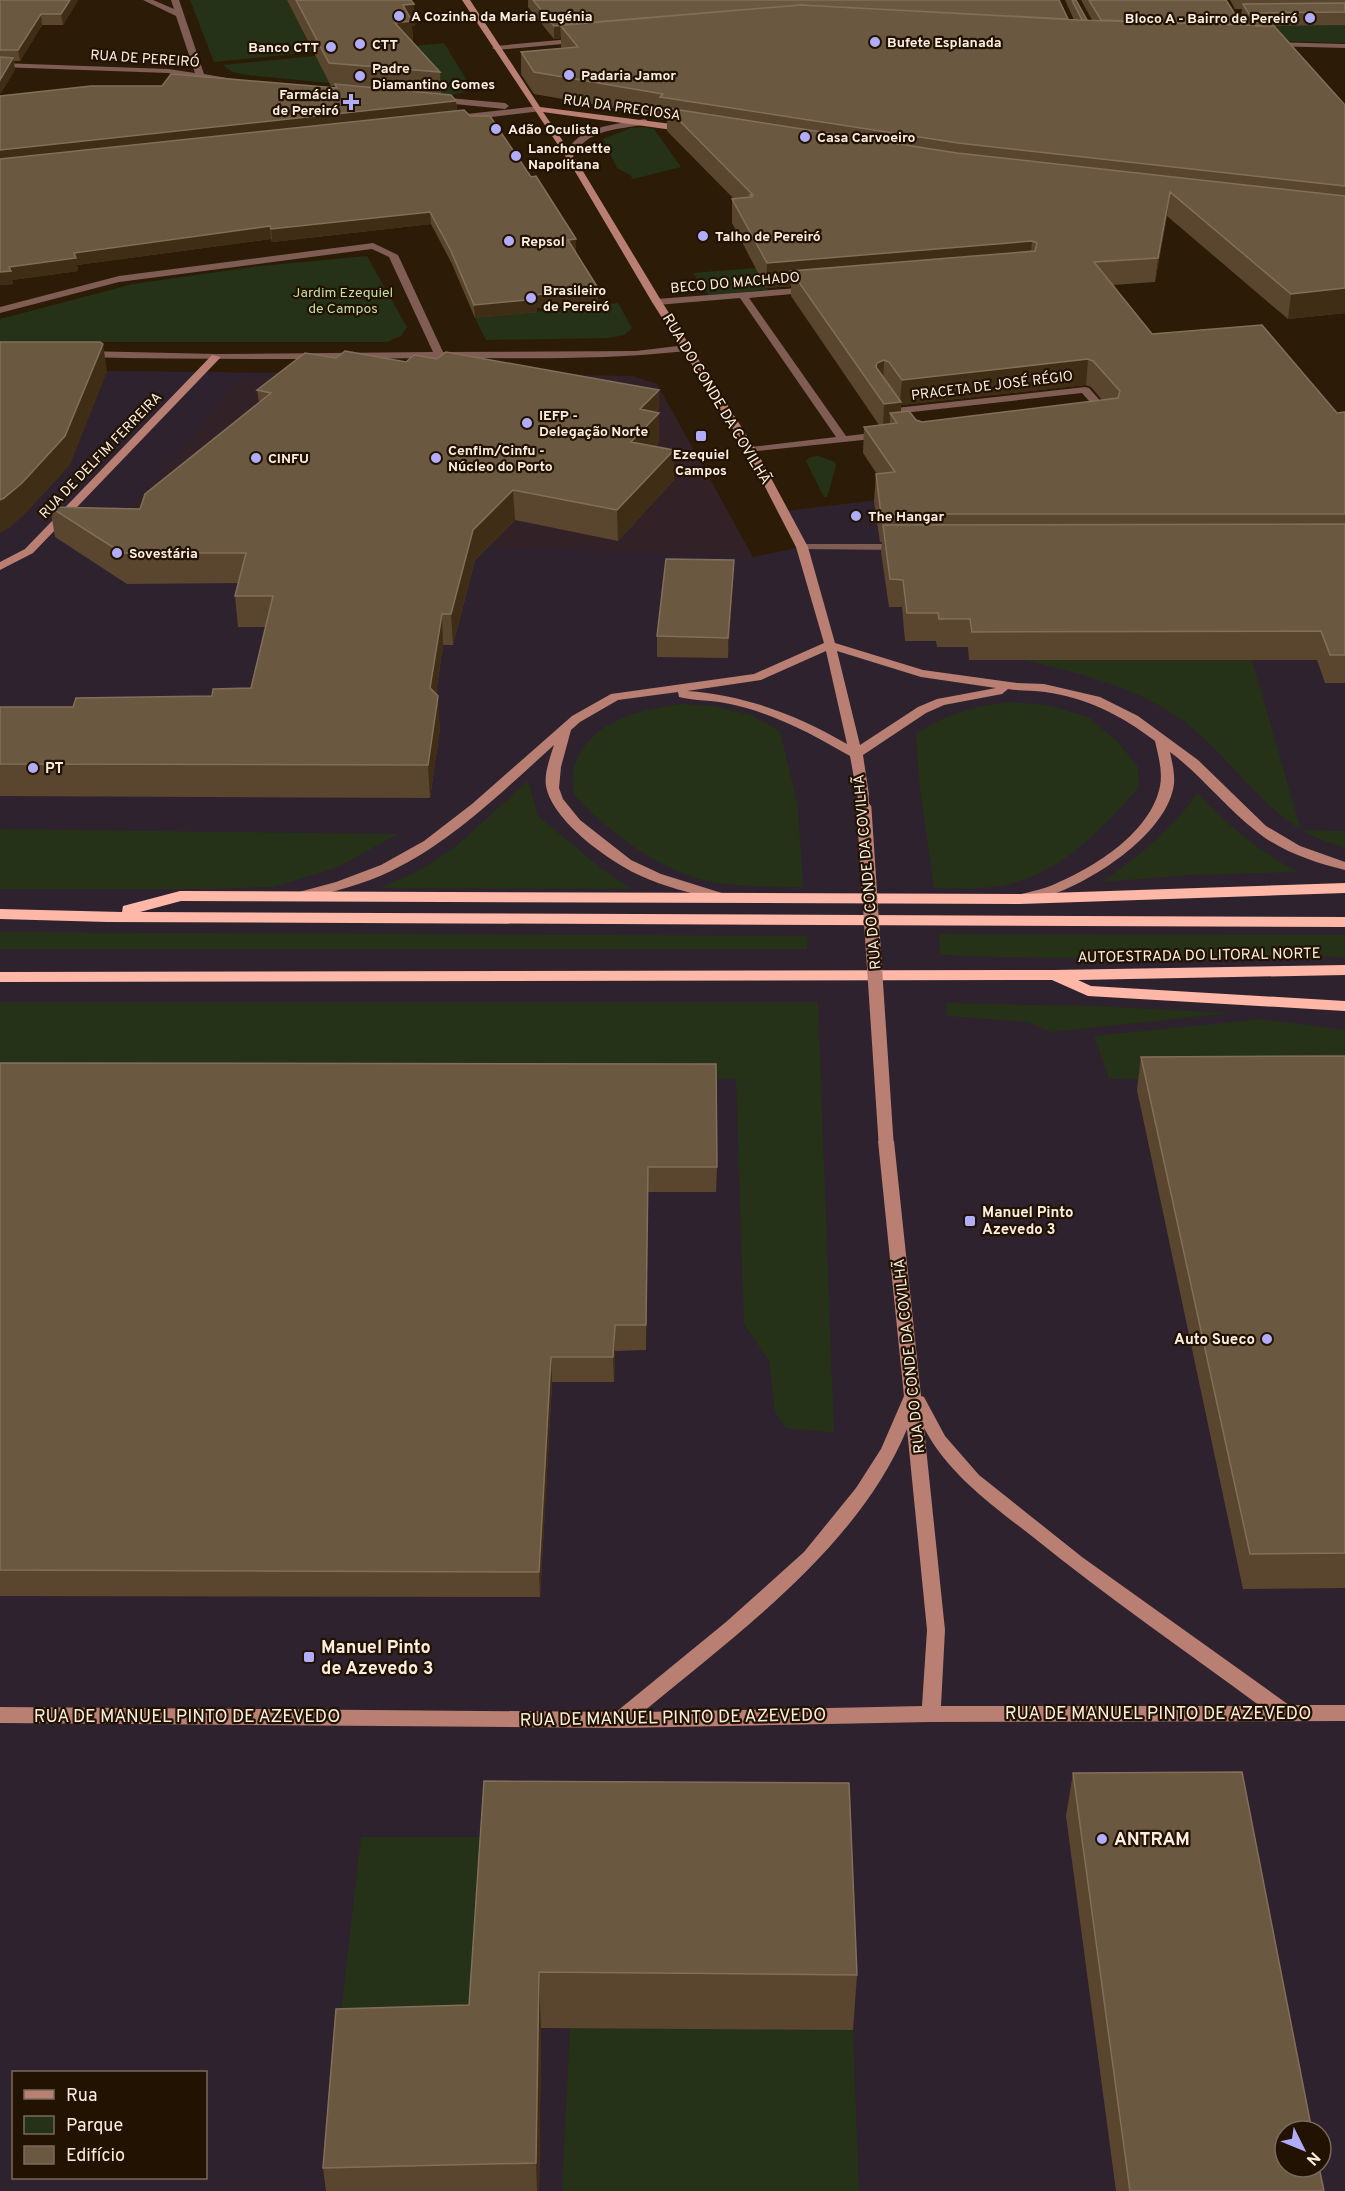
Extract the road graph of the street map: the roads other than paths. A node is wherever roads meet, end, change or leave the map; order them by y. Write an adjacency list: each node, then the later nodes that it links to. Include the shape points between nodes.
1 (147, 0): 4 (street)
2 (175, 0): 4 (street)
3 (466, 0): 8 (main road, RUA DO CONDE DA COVILHÃ)
4 (179, 14): 10 (street)
5 (594, 39): 8 (street)
6 (1260, 44): 7 (street)
7 (1345, 46)
8 (496, 48): 13 (main road, RUA DO CONDE DA COVILHÃ)
9 (0, 65): 10 (street, RUA DE PEREIRÓ)
10 (200, 75): 11 (street, RUA DE PEREIRÓ)
11 (243, 83)
12 (431, 99): 13 (street)
13 (538, 109): 14 (street); 15 (main road, RUA DA PRECIOSA); 17 (main road, RUA DO CONDE DA COVILHÃ)
14 (446, 119)
15 (644, 122): 16 (main road, RUA DA PRECIOSA); 17 (street, via 595,131 573,145)
16 (696, 131)
17 (569, 156): 20 (main road, RUA DO CONDE DA COVILHÃ)
18 (821, 289): 19 (street, BECO DO MACHADO)
19 (741, 295): 20 (street, BECO DO MACHADO); 27 (street)
20 (657, 302): 22 (main road, RUA DO CONDE DA COVILHÃ)
21 (0, 310): 24 (street, via 119,279 373,246 393,255)
22 (686, 348): 24 (street, via 636,354); 28 (main road, RUA DO CONDE DA COVILHÃ)
23 (72, 354): 25 (street)
24 (440, 356): 25 (street)
25 (216, 357): 31 (main road, RUA DE DELFIM FERREIRA, via 29,551)
26 (1100, 422): 27 (street, PRACETA DE JOSÉ RÉGIO, via 1111,420 1085,390 894,408 911,432)
27 (843, 439): 28 (street, PRACETA DE JOSÉ RÉGIO)
28 (751, 450): 29 (main road, RUA DO CONDE DA COVILHÃ)
29 (802, 547): 30 (street); 32 (main road, RUA DO CONDE DA COVILHÃ)
30 (915, 547)
31 (0, 567)
32 (830, 645): 33 (main road, via 921,673); 34 (main road, via 757,677); 37 (main road, RUA DO CONDE DA COVILHÃ)
33 (1017, 687): 36 (main road, via 1072,693 1096,700 1134,719); 37 (main road, via 941,702 922,710)
34 (643, 692): 35 (main road, via 615,697 576,719); 37 (main road, via 698,694 752,705 798,722)
35 (565, 730): 40 (main road, via 429,844 386,868); 41 (main road, via 552,787 569,816 638,870)
36 (1161, 740): 38 (main road, via 1193,763 1261,829 1295,849); 42 (main road, via 1167,785 1158,808 1143,829 1090,871 1058,888)
37 (856, 754): 50 (main road, RUA DO CONDE DA COVILHÃ, bridge, via 864,795 886,1141)
38 (1345, 866)
39 (1345, 888): 42 (highway)
40 (304, 895): 41 (highway); 44 (highway, via 180,896)
41 (720, 897): 42 (highway)
42 (1020, 899)
43 (0, 914): 44 (highway)
44 (107, 917): 45 (highway)
45 (1345, 922)
46 (1345, 970): 47 (highway, AUTOESTRADA DO LITORAL NORTE)
47 (1054, 975): 48 (highway, AUTOESTRADA DO LITORAL NORTE); 49 (highway, via 1088,991)
48 (0, 977)
49 (1345, 1006)
50 (914, 1393): 51 (main road, via 939,1440 973,1480 1076,1562); 53 (main road, RUA DO CONDE DA COVILHÃ, via 936,1630); 55 (main road, via 889,1451 868,1485 810,1557)
51 (1285, 1713): 52 (main road, RUA DE MANUEL PINTO DE AZEVEDO); 53 (main road, RUA DE MANUEL PINTO DE AZEVEDO)
52 (1345, 1713)
53 (931, 1714): 55 (main road, RUA DE MANUEL PINTO DE AZEVEDO)
54 (0, 1715): 55 (main road, RUA DE MANUEL PINTO DE AZEVEDO)
55 (620, 1720)

